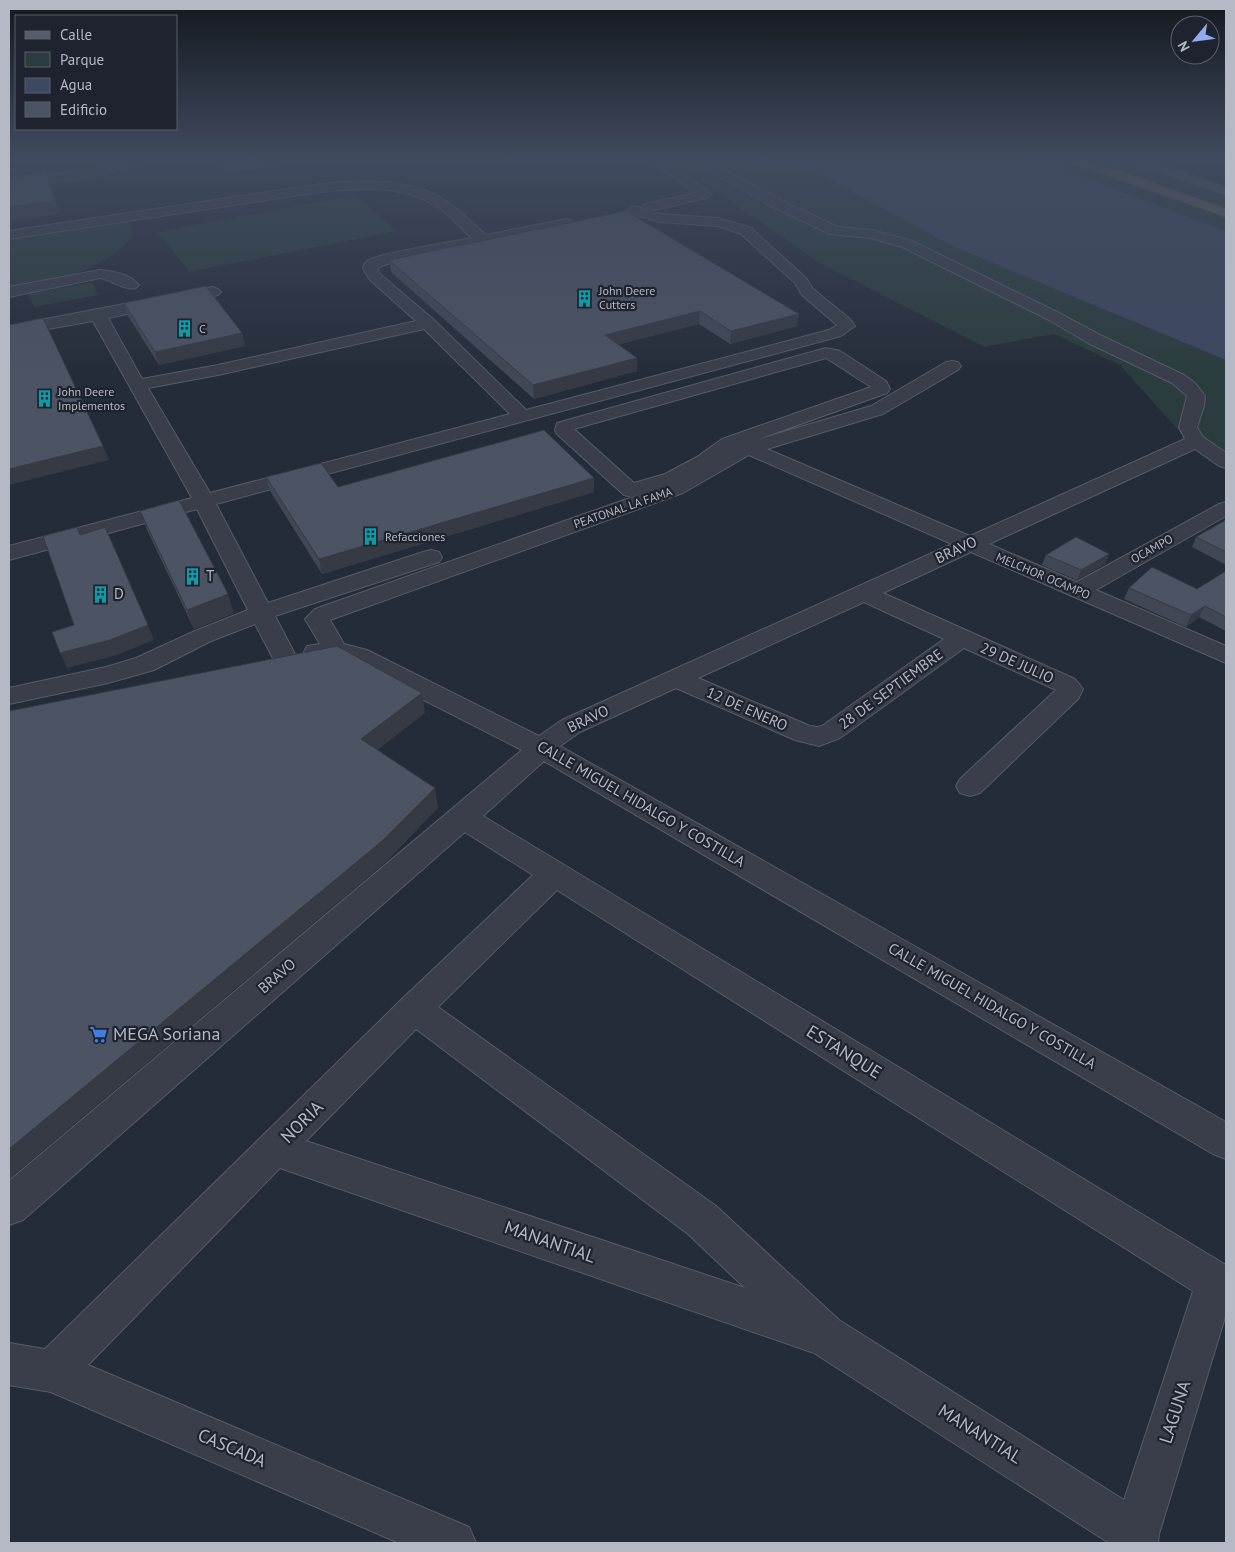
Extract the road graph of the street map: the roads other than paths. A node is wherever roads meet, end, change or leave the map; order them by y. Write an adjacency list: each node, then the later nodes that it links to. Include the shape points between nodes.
1 (39, 230): 6 (street)
2 (472, 230): 7 (street)
3 (531, 230): 7 (street)
4 (745, 230): 18 (street, via 847,326 835,333)
5 (835, 231): 11 (street, via 870,250 896,250); 19 (street, via 872,234 907,244 1055,317 1094,340 1178,379 1196,396 1188,427)
6 (9, 235)
7 (483, 240): 14 (street, via 384,260 370,266 374,276)
8 (131, 285): 9 (street, via 100,274)
9 (11, 292): 12 (street)
10 (213, 292): 13 (street)
11 (979, 294)
12 (20, 310)
13 (98, 315): 15 (street); 17 (street)
14 (428, 323): 17 (street); 18 (street)
15 (9, 330)
16 (952, 366): 20 (street, PEATONAL LA FAMA, via 876,410)
17 (137, 385): 23 (street)
18 (522, 416): 23 (street)
19 (1196, 441): 21 (street); 25 (street, BRAVO)
20 (749, 448): 25 (street, MELCHOR OCAMPO); 31 (street, PEATONAL LA FAMA, via 676,489 322,614 317,619)
21 (1226, 462)
22 (631, 491): 22 (street, via 672,478 729,443 882,387 828,353 564,427); 29 (street)
23 (204, 501): 26 (street); 29 (street)
24 (1226, 508): 27 (street, OCAMPO)
25 (969, 544): 27 (street, MELCHOR OCAMPO); 28 (street, BRAVO)
26 (9, 553)
27 (1078, 591): 32 (street, MELCHOR OCAMPO)
28 (864, 593): 30 (street, 29 DE JULIO); 33 (street, BRAVO)
29 (262, 613): 31 (street, CALLE MIGUEL HIDALGO Y COSTILLA, via 276,660); 35 (street, via 145,664)
30 (961, 638): 37 (street, 28 DE SEPTIEMBRE, via 832,732); 39 (street, 29 DE JULIO, via 1066,685 1070,691)
31 (335, 649): 38 (street, CALLE MIGUEL HIDALGO Y COSTILLA, via 358,656)
32 (1226, 655)
33 (676, 678): 37 (street, 12 DE ENERO, via 804,734); 38 (street, BRAVO, via 571,726)
34 (152, 686): 36 (street)
35 (9, 696)
36 (9, 716)
37 (819, 737)
38 (541, 747): 40 (street, BRAVO); 43 (street, CALLE MIGUEL HIDALGO Y COSTILLA)
39 (970, 786)
40 (462, 817): 41 (street, ESTANQUE); 45 (street, BRAVO)
41 (554, 874): 42 (street, NORIA); 46 (street, ESTANQUE)
42 (414, 1009): 44 (street, NORIA); 47 (street, MANANTIAL, via 702,1220)
43 (1226, 1142)
44 (276, 1149): 47 (street, MANANTIAL); 49 (street, NORIA)
45 (9, 1206)
46 (1221, 1285): 50 (street, LAGUNA)
47 (824, 1335): 50 (street, MANANTIAL)
48 (9, 1364): 49 (street, CASCADA)
49 (52, 1371): 51 (street, CASCADA)
50 (1135, 1538)
51 (453, 1543)

